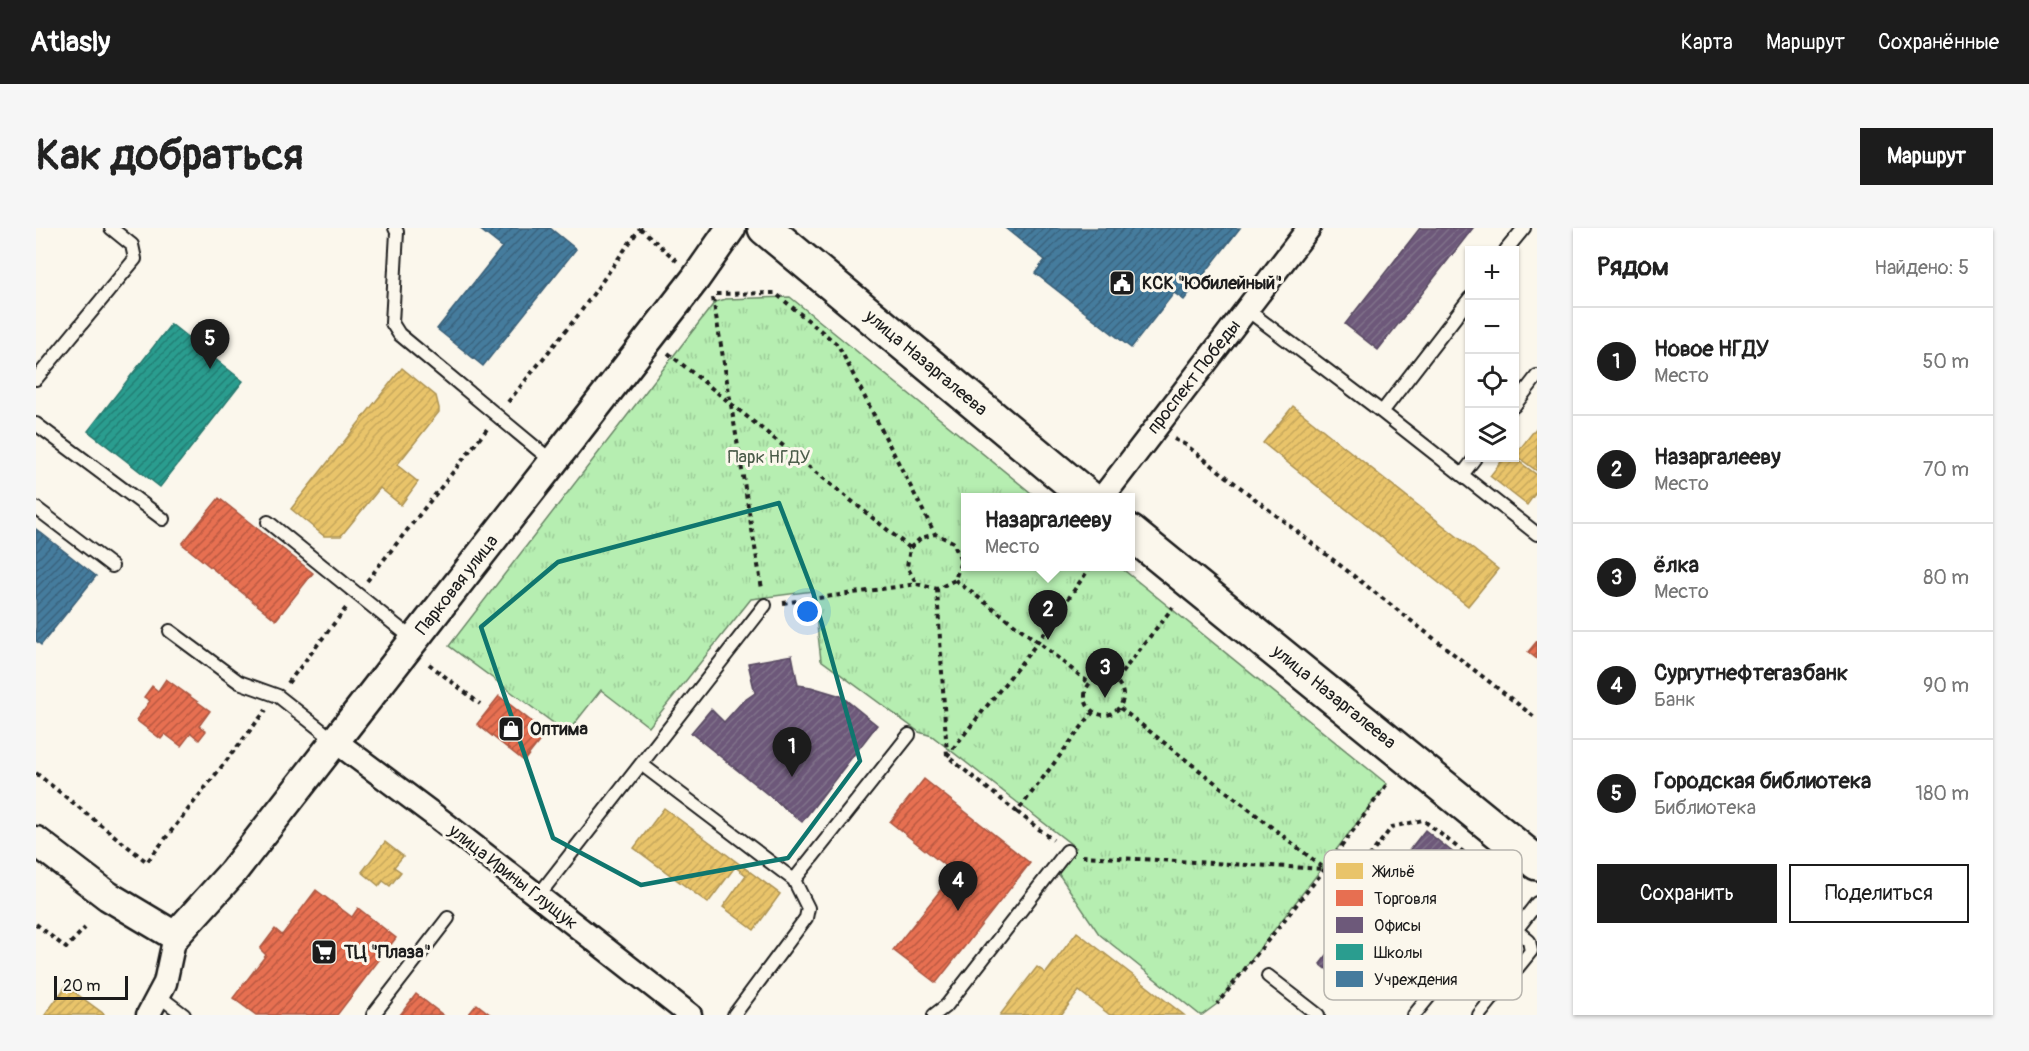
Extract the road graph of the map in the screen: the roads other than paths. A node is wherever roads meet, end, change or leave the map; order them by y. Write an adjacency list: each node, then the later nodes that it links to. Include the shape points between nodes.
1 (111, 228): 11 (lane, via 132,245 135,259)
2 (395, 228): 15 (lane, via 392,323 399,334)
3 (731, 228): 15 (street, Парковая улица)
4 (765, 228): 18 (main road, улица Назаргалеева)
5 (1309, 228): 9 (street, проспект Победы)
6 (1524, 228): 7 (lane)
7 (1509, 246)
8 (1468, 300): 13 (lane)
9 (1246, 309): 13 (lane); 19 (street, проспект Победы)
10 (1537, 376): 12 (lane)
11 (36, 379)
12 (1519, 400)
13 (1382, 412): 17 (lane)
14 (36, 424): 21 (lane)
15 (554, 462): 28 (street, Парковая улица)
16 (1472, 462): 17 (lane)
17 (1462, 475): 23 (lane)
18 (1083, 493)
19 (1106, 493)
20 (36, 508): 25 (lane)
21 (163, 519)
22 (268, 522): 28 (lane)
23 (1537, 534)
24 (1135, 535): 33 (main road, улица Назаргалеева)
25 (112, 566)
26 (765, 605): 31 (lane)
27 (170, 631): 30 (lane, via 239,682 278,696)
28 (414, 641): 30 (street, Парковая улица)
29 (909, 735): 37 (lane)
30 (336, 741): 38 (street, улица Ирины Глущук); 43 (street, Парковая улица, via 232,873)
31 (641, 764): 37 (lane); 38 (lane)
32 (36, 841): 43 (street, via 108,896)
33 (1521, 850)
34 (1067, 851): 53 (lane, via 947,1005)
35 (1522, 851): 36 (main road, улица Назаргалеева)
36 (1537, 863)
37 (794, 880): 52 (lane, via 808,908 806,918)
38 (538, 896): 51 (street, улица Ирины Глущук)
39 (1537, 903): 41 (lane)
40 (448, 918): 50 (lane)
41 (1522, 922)
42 (1522, 935): 44 (lane, via 1529,941 1531,951)
43 (175, 936): 48 (street, via 165,983)
44 (1522, 962)
45 (1268, 976): 54 (lane)
46 (1426, 1000): 55 (lane)
47 (1491, 1000): 56 (lane)
48 (153, 1005): 49 (lane)
49 (184, 1015)
50 (373, 1015)
51 (690, 1015)
52 (734, 1015)
53 (934, 1015)
54 (1318, 1015)
55 (1414, 1015)
56 (1479, 1015)

